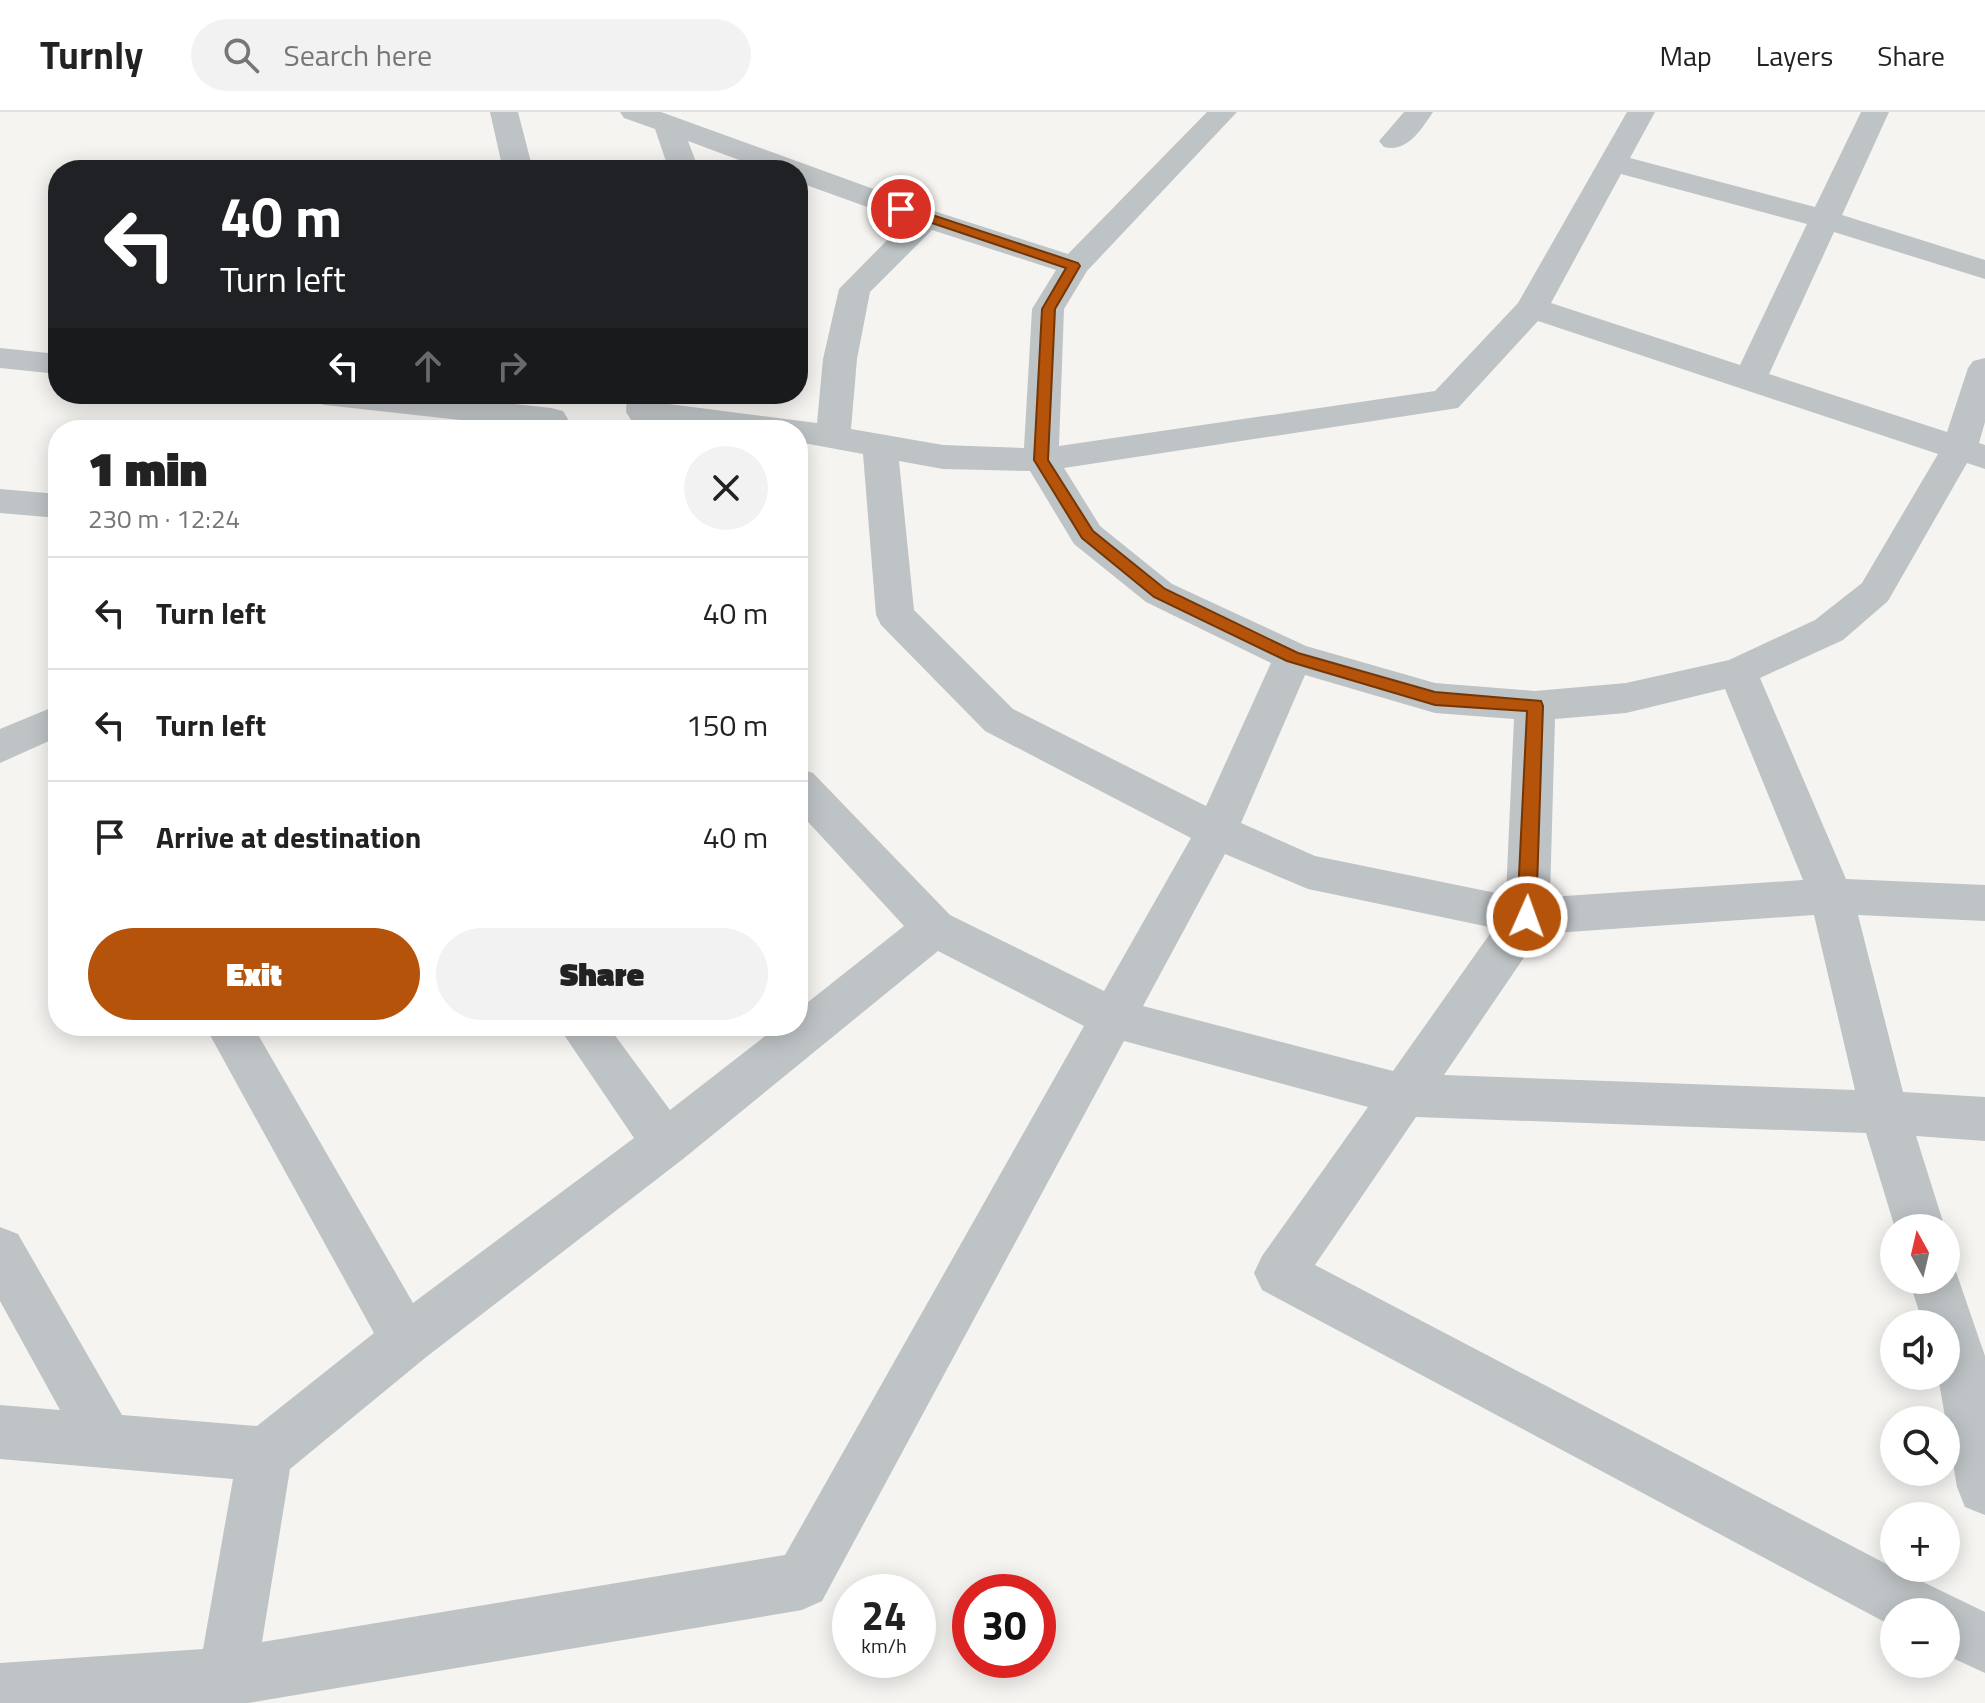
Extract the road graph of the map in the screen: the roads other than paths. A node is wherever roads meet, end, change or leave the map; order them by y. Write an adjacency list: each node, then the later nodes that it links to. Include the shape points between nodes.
1 (504, 112): 9 (street)
2 (634, 112): 7 (street)
3 (1223, 112): 16 (street)
4 (1419, 112): 8 (street)
5 (1641, 112): 12 (street)
6 (1875, 112): 15 (street)
7 (667, 124): 10 (street); 11 (street)
8 (1394, 141)
9 (516, 160)
10 (680, 160)
11 (762, 160)
12 (1611, 162): 15 (street); 18 (street)
13 (808, 177): 14 (street)
14 (926, 218): 16 (street); 28 (street, via 855,289 840,359)
15 (1825, 219): 17 (street); 22 (street)
16 (1074, 266): 31 (street, via 1048,309)
17 (1985, 270)
18 (1532, 308): 22 (street); 31 (street, via 1446,400)
19 (0, 358): 20 (street)
20 (48, 363)
21 (1985, 368): 30 (street)
22 (1750, 379): 30 (street)
23 (437, 404): 25 (street)
24 (643, 404): 26 (street, via 643,412)
25 (549, 414)
26 (709, 420)
27 (808, 432): 28 (street)
28 (833, 435): 29 (street)
29 (880, 445): 31 (street, via 943,457); 40 (street, via 895,615 999,720)
30 (1972, 452): 35 (street, via 1875,592 1829,630)
31 (1041, 460): 34 (street, via 1087,535 1159,593)
32 (0, 501): 33 (street)
33 (48, 505)
34 (1293, 657): 36 (street, via 1435,698); 40 (street)
35 (1738, 672): 36 (street, via 1626,698); 41 (street)
36 (1535, 706): 43 (street)
37 (48, 726): 38 (street)
38 (0, 747)
39 (808, 795): 44 (street)
40 (1216, 831): 43 (street, via 1308,872); 45 (street)
41 (1831, 896): 42 (street); 43 (street); 51 (street)
42 (1985, 903)
43 (1527, 917): 50 (street)
44 (934, 928): 45 (street); 46 (street)
45 (1113, 1018): 50 (street); 66 (street, via 802,1581)
46 (808, 1029)
47 (234, 1036): 57 (street)
48 (588, 1036): 53 (street)
49 (799, 1036): 53 (street)
50 (1403, 1095): 51 (street); 63 (street, via 1280,1273)
51 (1884, 1112): 52 (street); 54 (street)
52 (1985, 1119)
53 (666, 1143): 57 (street)
54 (1916, 1214)
55 (0, 1251): 60 (street)
56 (1941, 1294): 58 (street)
57 (406, 1340): 61 (street)
58 (1975, 1378): 62 (street)
59 (0, 1432): 60 (street)
60 (106, 1440): 61 (street)
61 (265, 1454): 66 (street)
62 (1985, 1487)
63 (1897, 1598)
64 (1960, 1631): 65 (street)
65 (1985, 1644)
66 (227, 1677): 67 (street)
67 (0, 1693)

